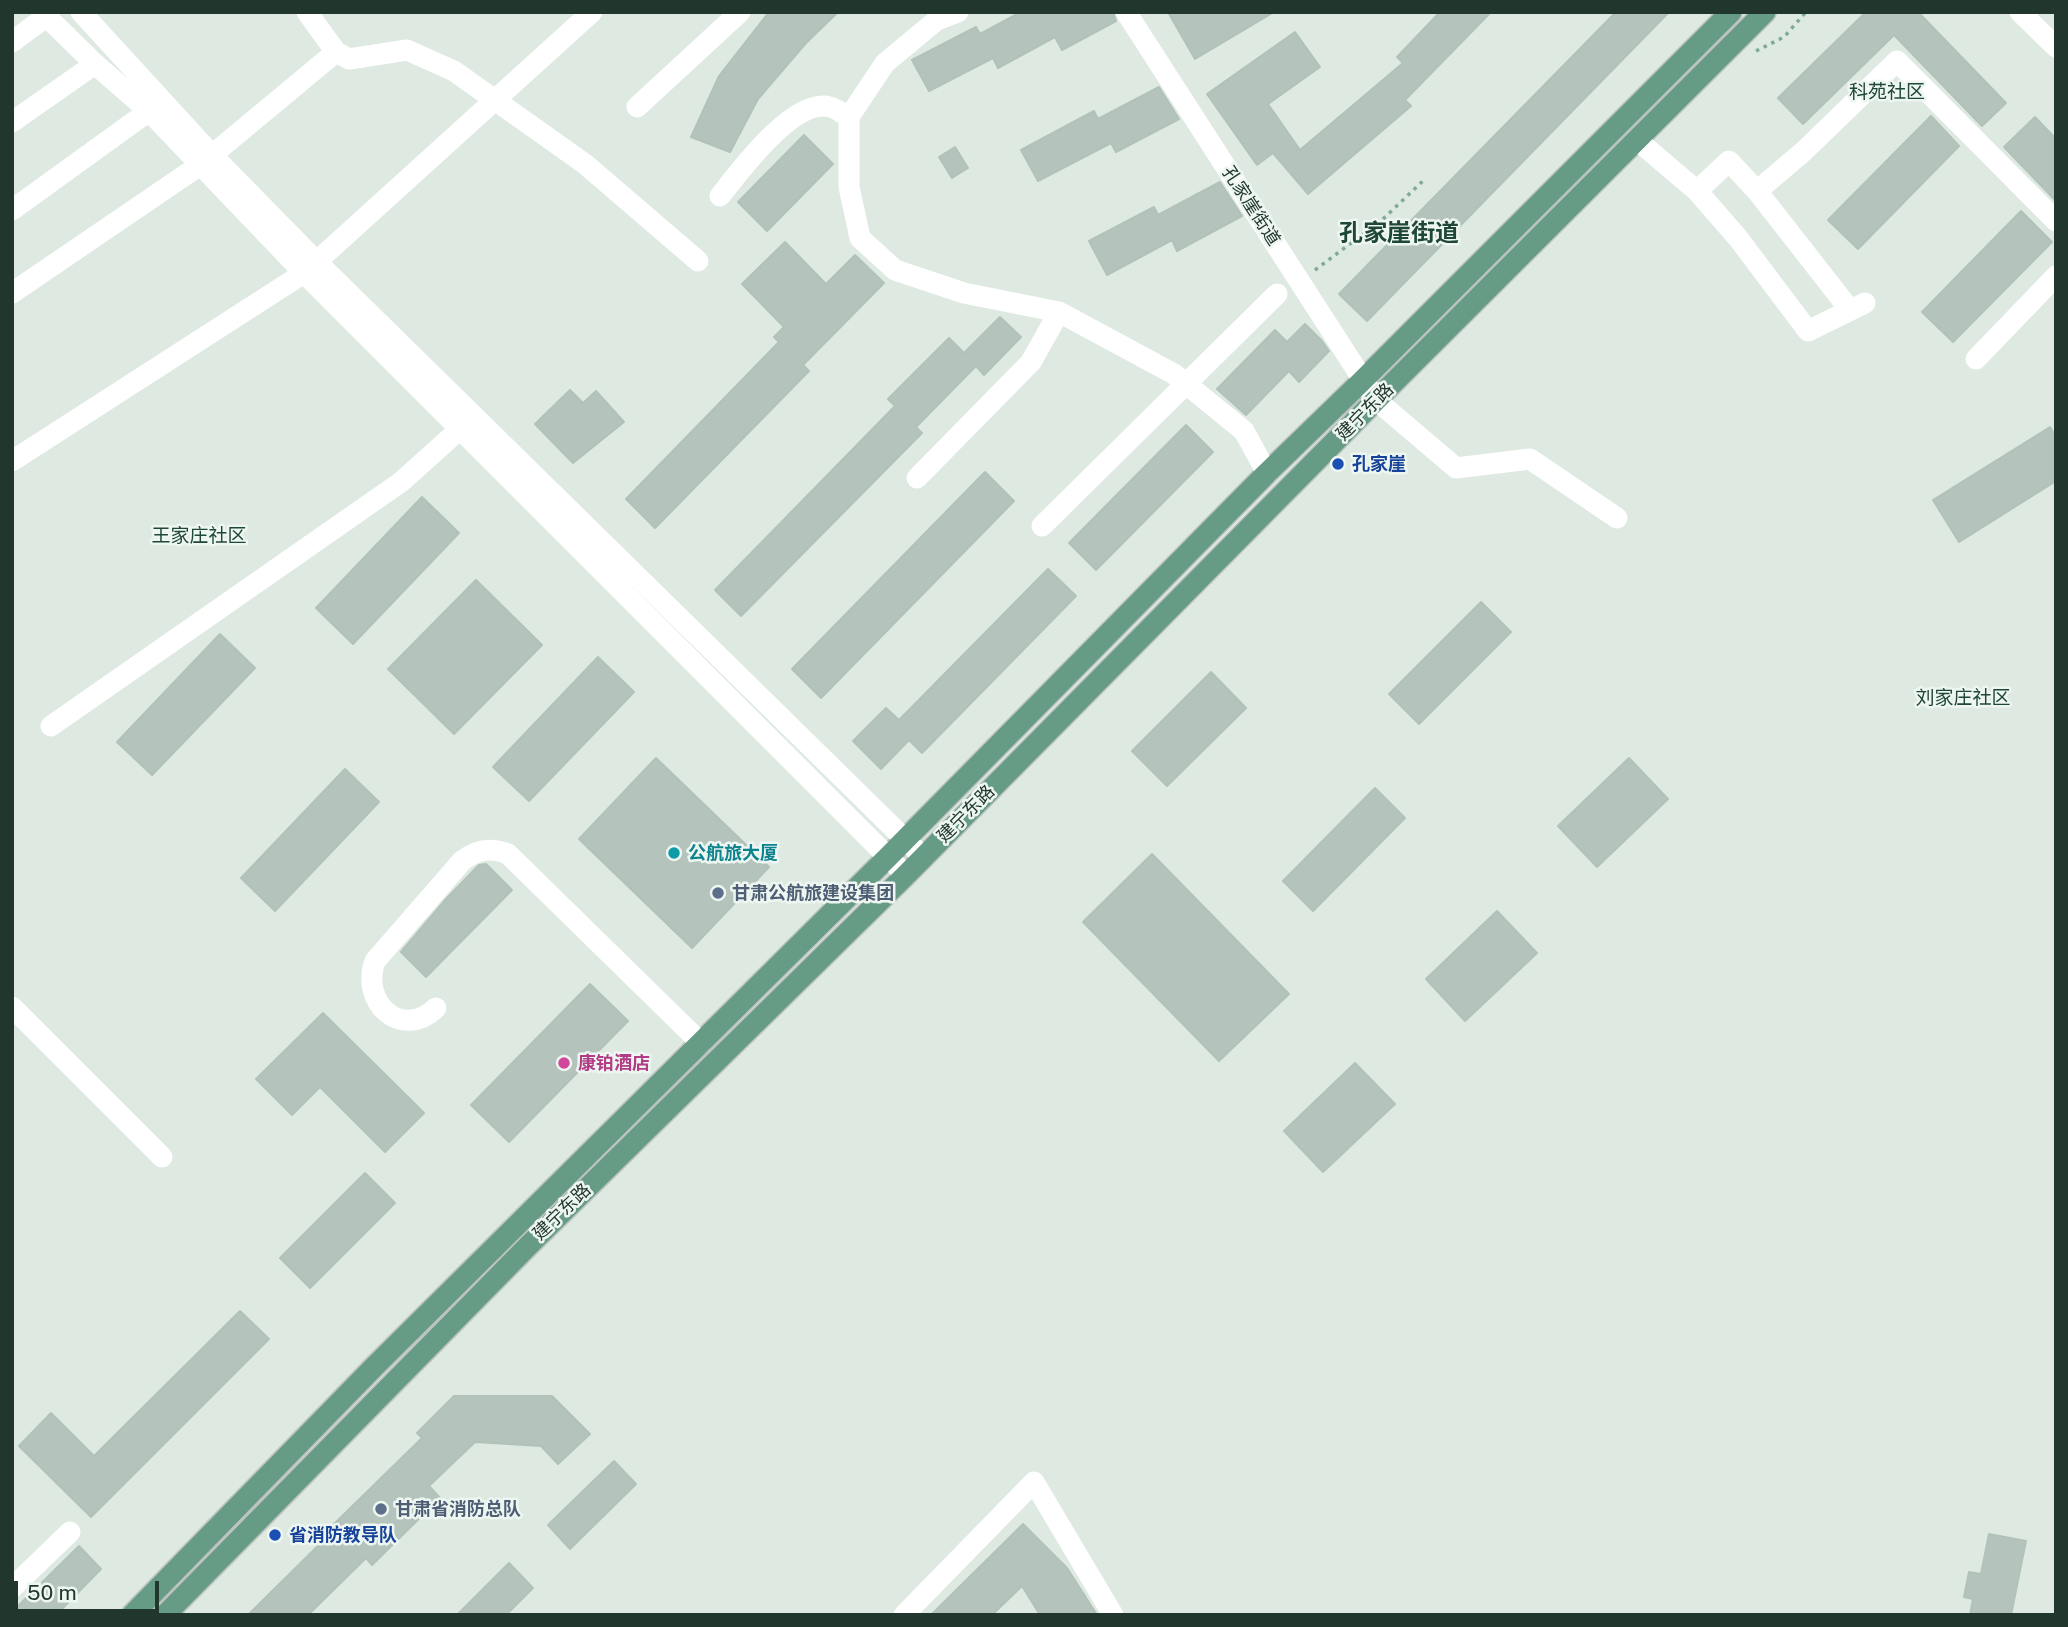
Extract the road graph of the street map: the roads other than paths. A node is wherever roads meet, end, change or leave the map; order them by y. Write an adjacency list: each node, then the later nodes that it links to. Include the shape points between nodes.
1 (81, 12): 21 (street)
2 (307, 12): 13 (street)
3 (592, 12): 15 (street)
4 (740, 12): 16 (street)
5 (958, 12): 18 (street, via 937,20 885,63)
6 (1126, 12): 34 (street, 孔家崖街道)
7 (1731, 12): 34 (main road, 建宁东路)
8 (1765, 12): 20 (main road, 建宁东路)
9 (2020, 12): 12 (street)
10 (44, 14): 11 (street); 14 (street)
11 (12, 42)
12 (2056, 47)
13 (335, 52): 15 (street, via 349,59 407,50 454,71); 21 (street)
14 (95, 64): 17 (street); 19 (street)
15 (494, 100): 27 (street, via 585,164); 28 (street)
16 (637, 107)
17 (149, 111): 21 (street); 25 (street)
18 (849, 117): 24 (street, via 828,106 801,111 757,149); 32 (street, via 849,187 860,238 895,270 964,293)
19 (12, 122)
20 (1637, 140): 22 (street); 36 (main road, 建宁东路)
21 (206, 160): 28 (street); 30 (street)
22 (1697, 191): 23 (street, via 1728,161); 23 (street, via 1808,331 1858,307)
23 (1757, 191): 26 (street, via 1897,61)
24 (720, 196)
25 (12, 210)
26 (2056, 221)
27 (698, 261)
28 (310, 267): 37 (street); 38 (street); 44 (street)
29 (2056, 276): 33 (street)
30 (12, 293)
31 (1277, 294): 35 (street)
32 (1059, 312): 35 (street); 40 (street, via 1031,362)
33 (1976, 359)
34 (1363, 381): 36 (street, 孔家崖街道); 39 (main road, 建宁东路)
35 (1186, 383): 39 (street, via 1244,431); 42 (street)
36 (1376, 400): 41 (street, 孔家崖街道, via 1456,468 1530,459); 46 (main road, 建宁东路)
37 (460, 429): 43 (street, via 401,482); 45 (street)
38 (12, 461)
39 (1267, 473): 44 (main road, 建宁东路)
40 (917, 478)
41 (1617, 518)
42 (1042, 526)
43 (51, 726)
44 (905, 840): 45 (main road, 建宁东路); 46 (street)
45 (888, 858): 47 (street); 50 (main road, 建宁东路)
46 (923, 858): 47 (main road, 建宁东路)
47 (906, 875): 55 (main road, 建宁东路, via 527,1247)
48 (12, 1007): 51 (street)
49 (436, 1008): 50 (street, via 424,1017 400,1021 380,1005 372,990 375,961 462,860 479,851 499,850)
50 (701, 1043): 54 (main road, 建宁东路)
51 (162, 1157)
52 (70, 1532): 53 (street)
53 (12, 1588)
54 (132, 1615)
55 (165, 1615)
56 (904, 1615): 57 (street, via 1034,1482)
57 (1114, 1615)

